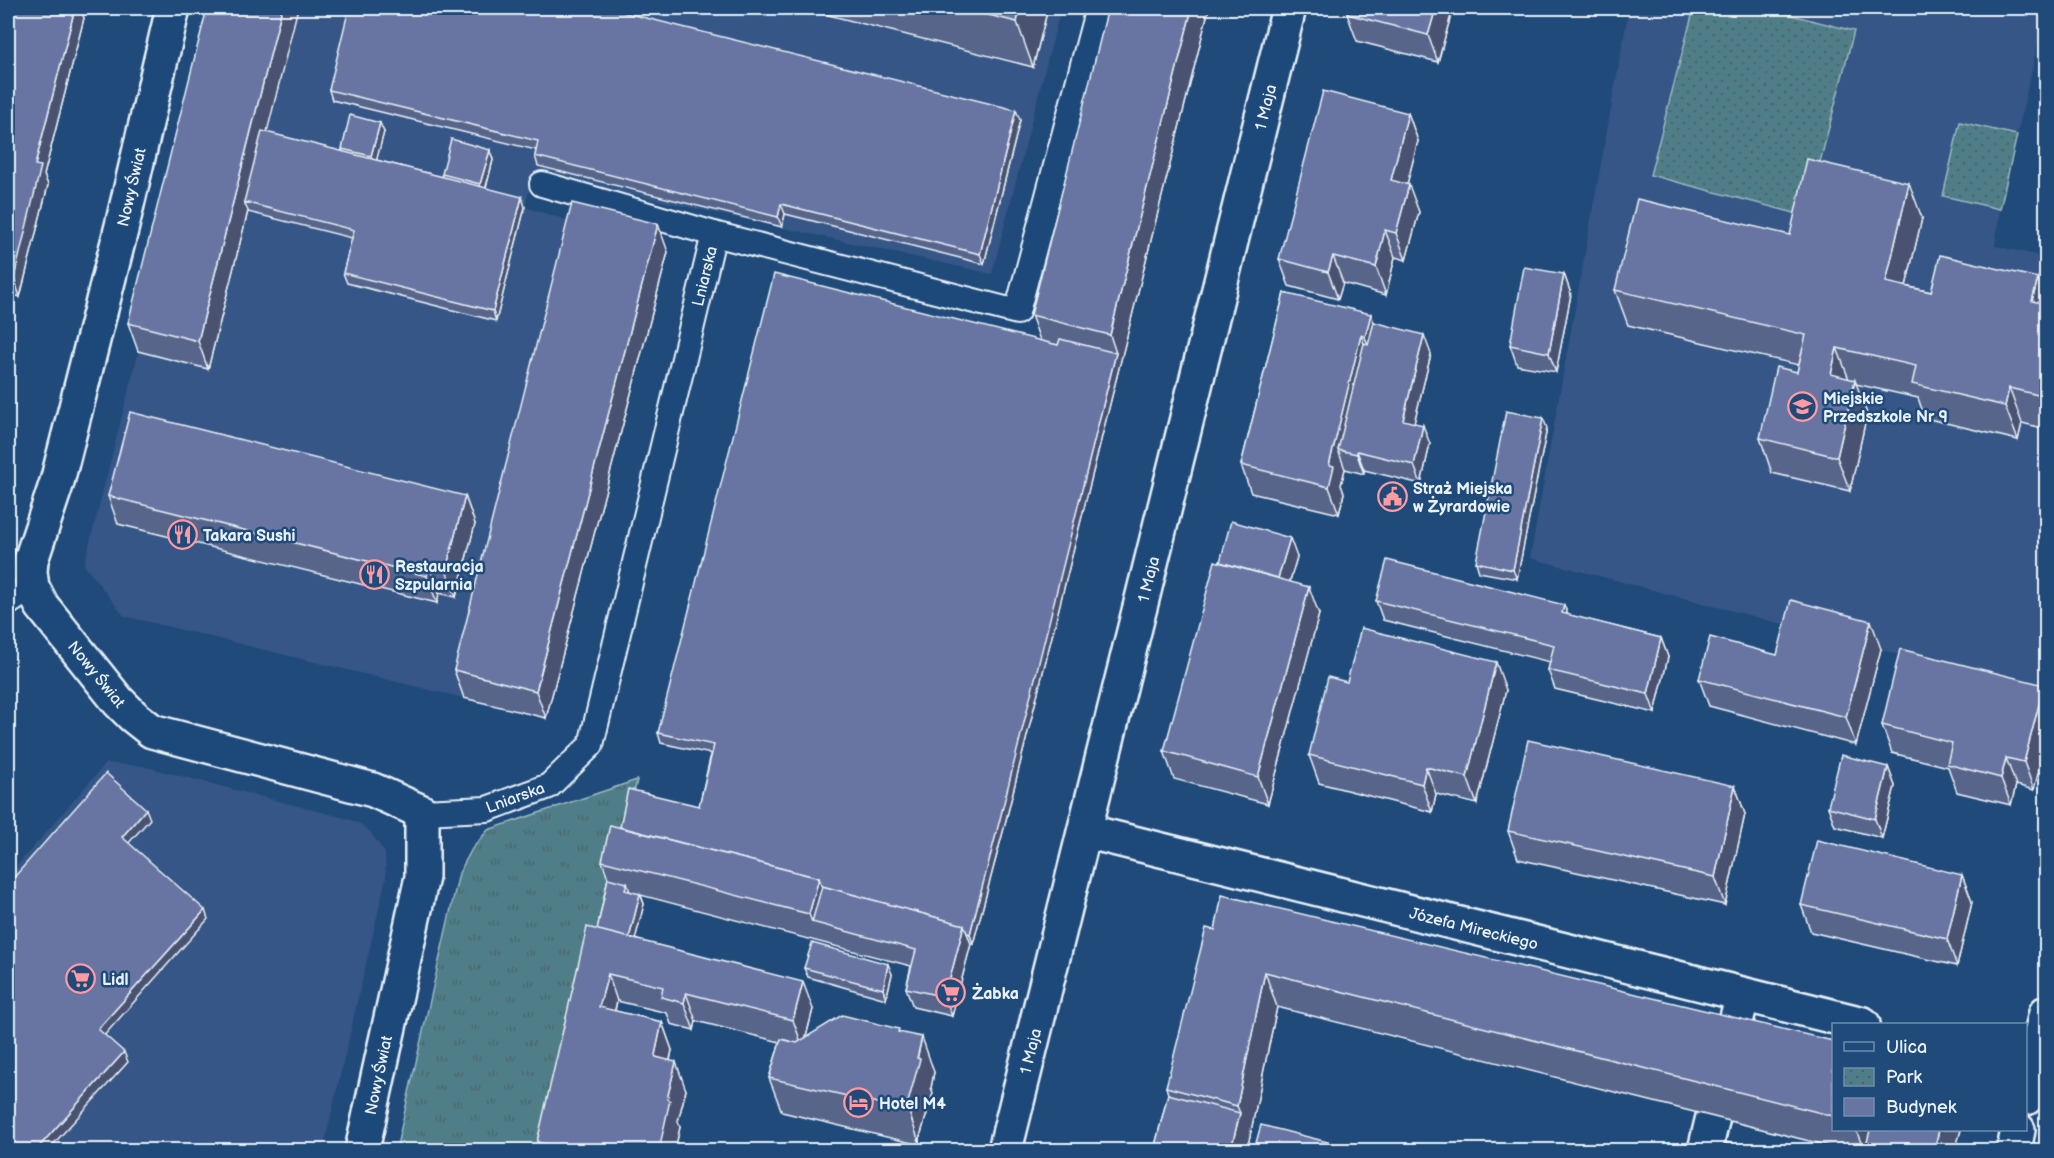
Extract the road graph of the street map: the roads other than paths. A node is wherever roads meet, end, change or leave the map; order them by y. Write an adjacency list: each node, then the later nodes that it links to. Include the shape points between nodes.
1 (173, 8): 6 (street, Nowy Świat, via 57,482)
2 (1098, 8): 5 (lane, Lniarska, via 1017,312)
3 (1289, 8): 8 (street, 1 Maja)
4 (542, 184): 5 (lane)
5 (714, 234): 7 (lane, Lniarska, via 591,745 549,786 487,809)
6 (20, 595): 7 (street, Nowy Świat, via 42,606 118,701 152,731 373,790)
7 (422, 812): 16 (street, Nowy Świat, via 422,878)
8 (1085, 831): 9 (street, Józefa Mireckiego); 17 (street, 1 Maja)
9 (1743, 994): 11 (street, Józefa Mireckiego); 12 (street)
10 (2046, 1013): 13 (street)
11 (1859, 1023)
12 (1729, 1047)
13 (2032, 1075)
14 (1713, 1117): 18 (street)
15 (2018, 1131): 19 (street)
16 (362, 1150)
17 (1005, 1150)
18 (1705, 1150)
19 (2014, 1150)

